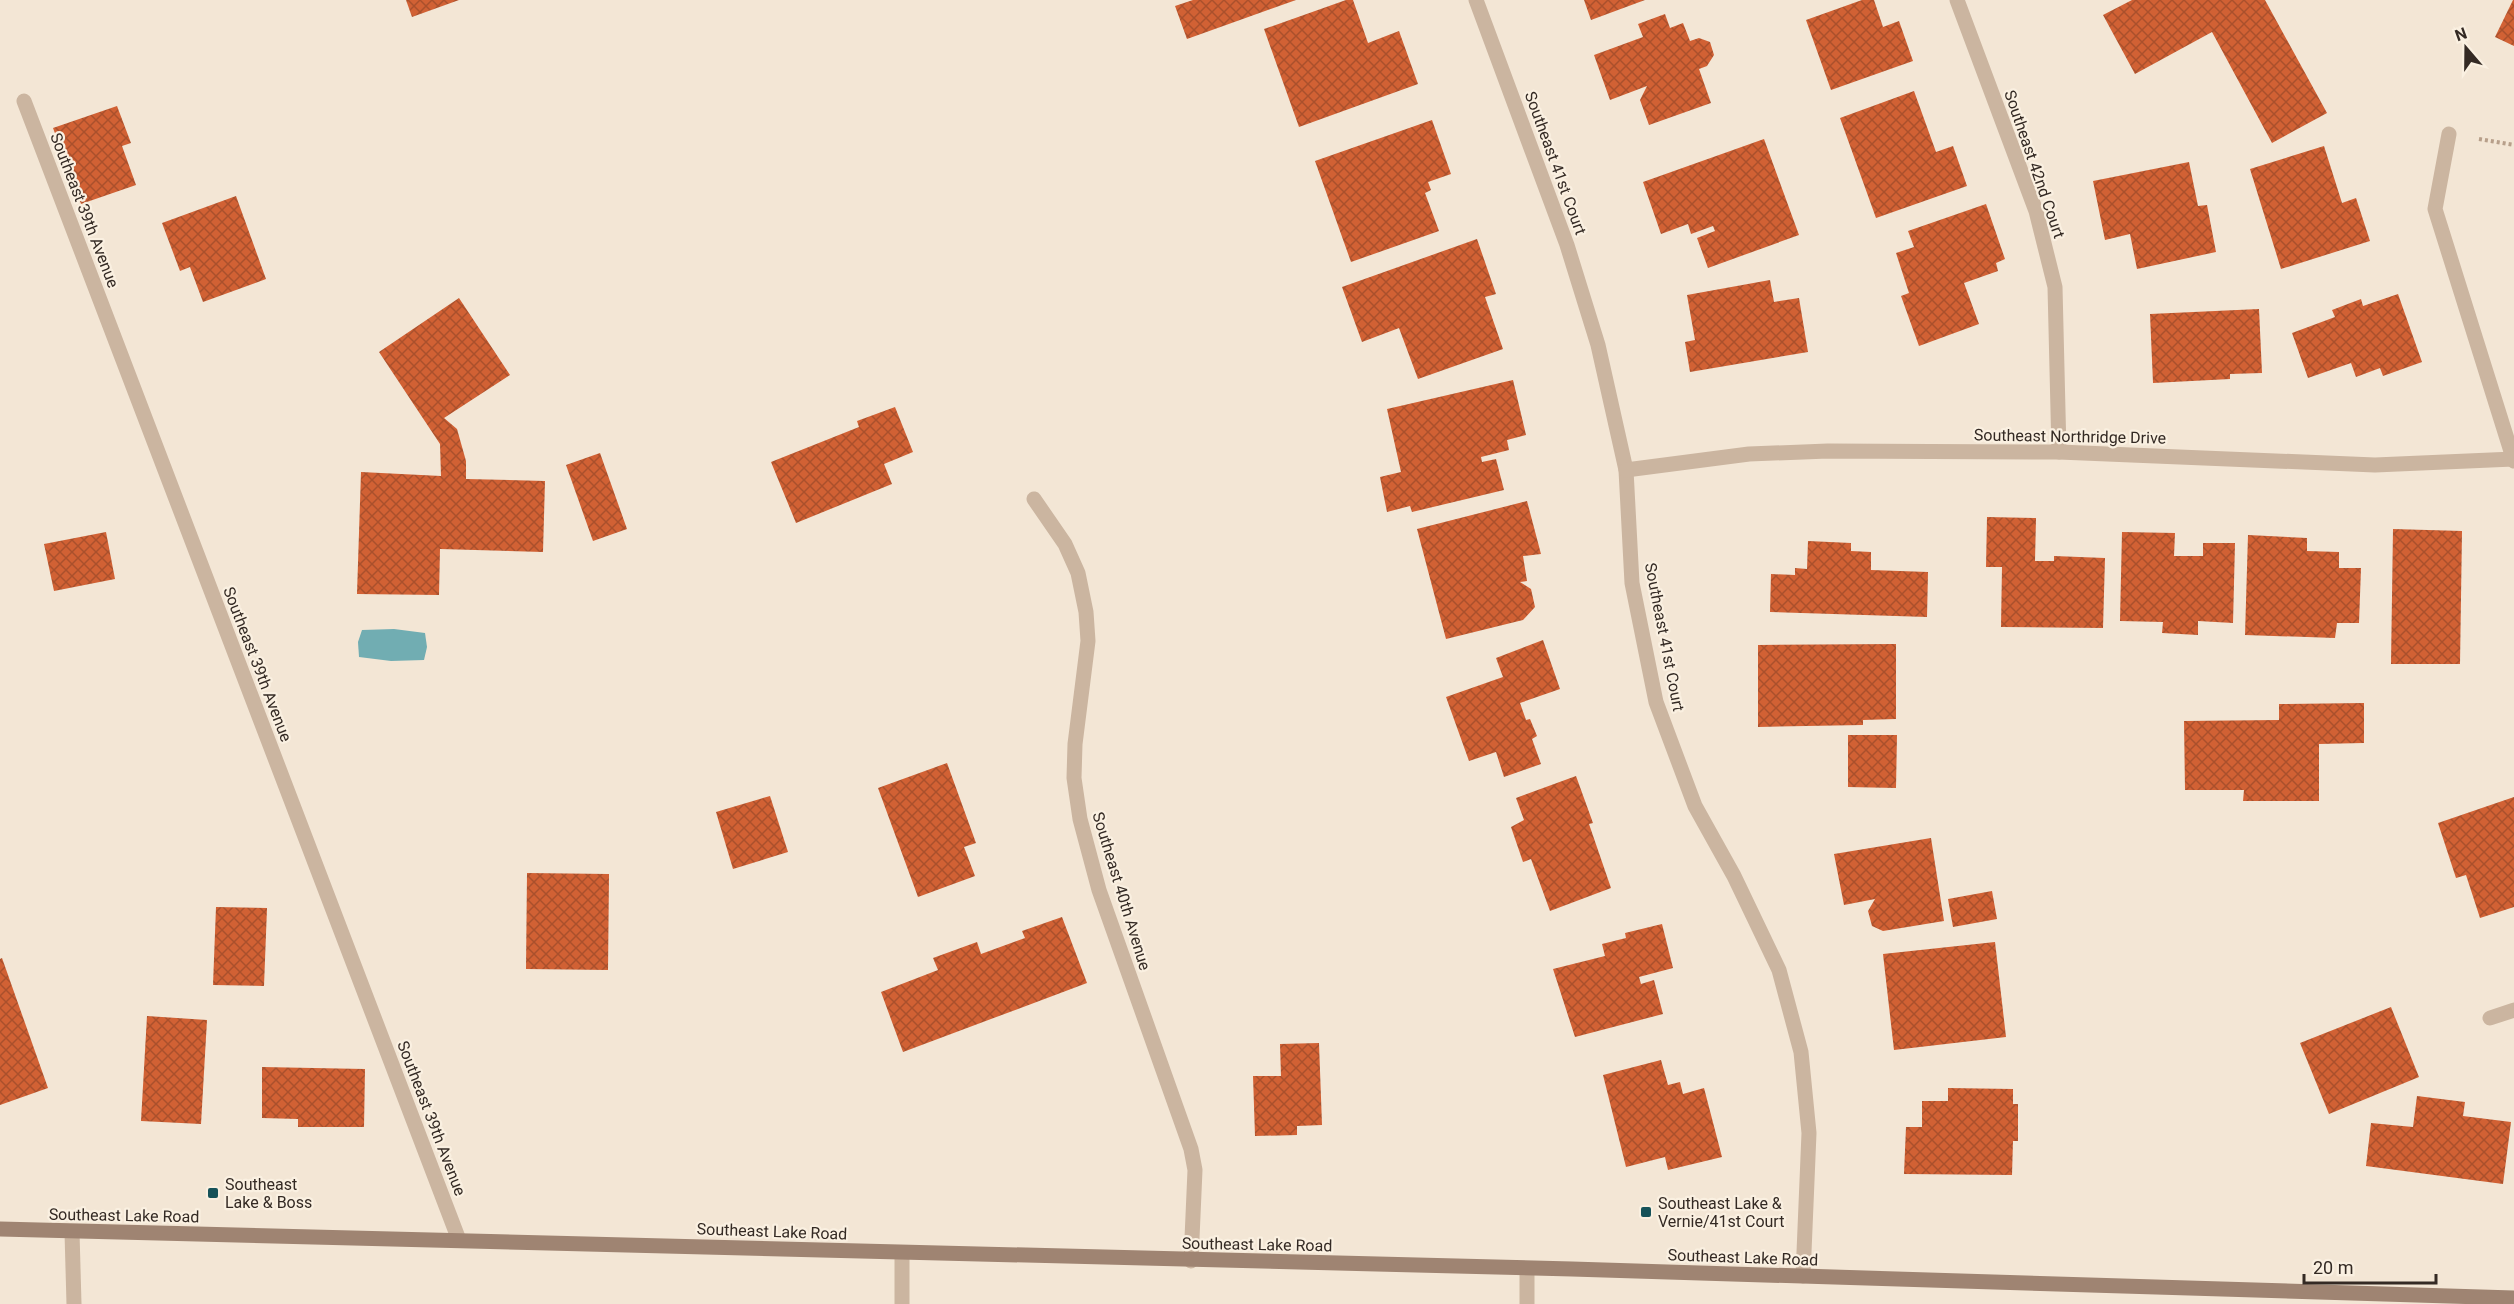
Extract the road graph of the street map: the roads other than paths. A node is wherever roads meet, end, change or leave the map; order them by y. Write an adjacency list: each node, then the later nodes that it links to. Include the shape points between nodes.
1 (1476, 0): 7 (street, Southeast 41st Court, via 1567,245 1598,345)
2 (1957, 0): 5 (street, Southeast 42nd Court, via 2036,212 2055,287)
3 (24, 101): 13 (street, Southeast 39th Avenue)
4 (2449, 134): 6 (street, via 2434,209)
5 (2059, 452): 6 (street, Southeast Northridge Drive, via 2375,465); 7 (street, Southeast Northridge Drive, via 1749,454)
6 (2514, 460)
7 (1626, 470): 17 (street, Southeast 41st Court, via 1632,583 1656,702 1695,806 1779,970 1801,1052 1809,1133)
8 (1035, 499): 15 (street, Southeast 40th Avenue, via 1065,544 1078,573 1084,602 1088,641 1074,778 1080,819 1103,900 1191,1149 1195,1170)
9 (2514, 1010): 10 (street)
10 (2490, 1018)
11 (0, 1229): 12 (main road, Southeast Lake Road)
12 (72, 1232): 13 (main road, Southeast Lake Road); 19 (street)
13 (459, 1240): 14 (main road, Southeast Lake Road)
14 (902, 1253): 15 (main road, Southeast Lake Road); 20 (street)
15 (1191, 1261): 16 (main road, Southeast Lake Road)
16 (1527, 1269): 17 (main road, Southeast Lake Road); 21 (street)
17 (1803, 1276): 18 (main road, Southeast Lake Road)
18 (2514, 1298)
19 (74, 1304)
20 (902, 1304)
21 (1527, 1304)

